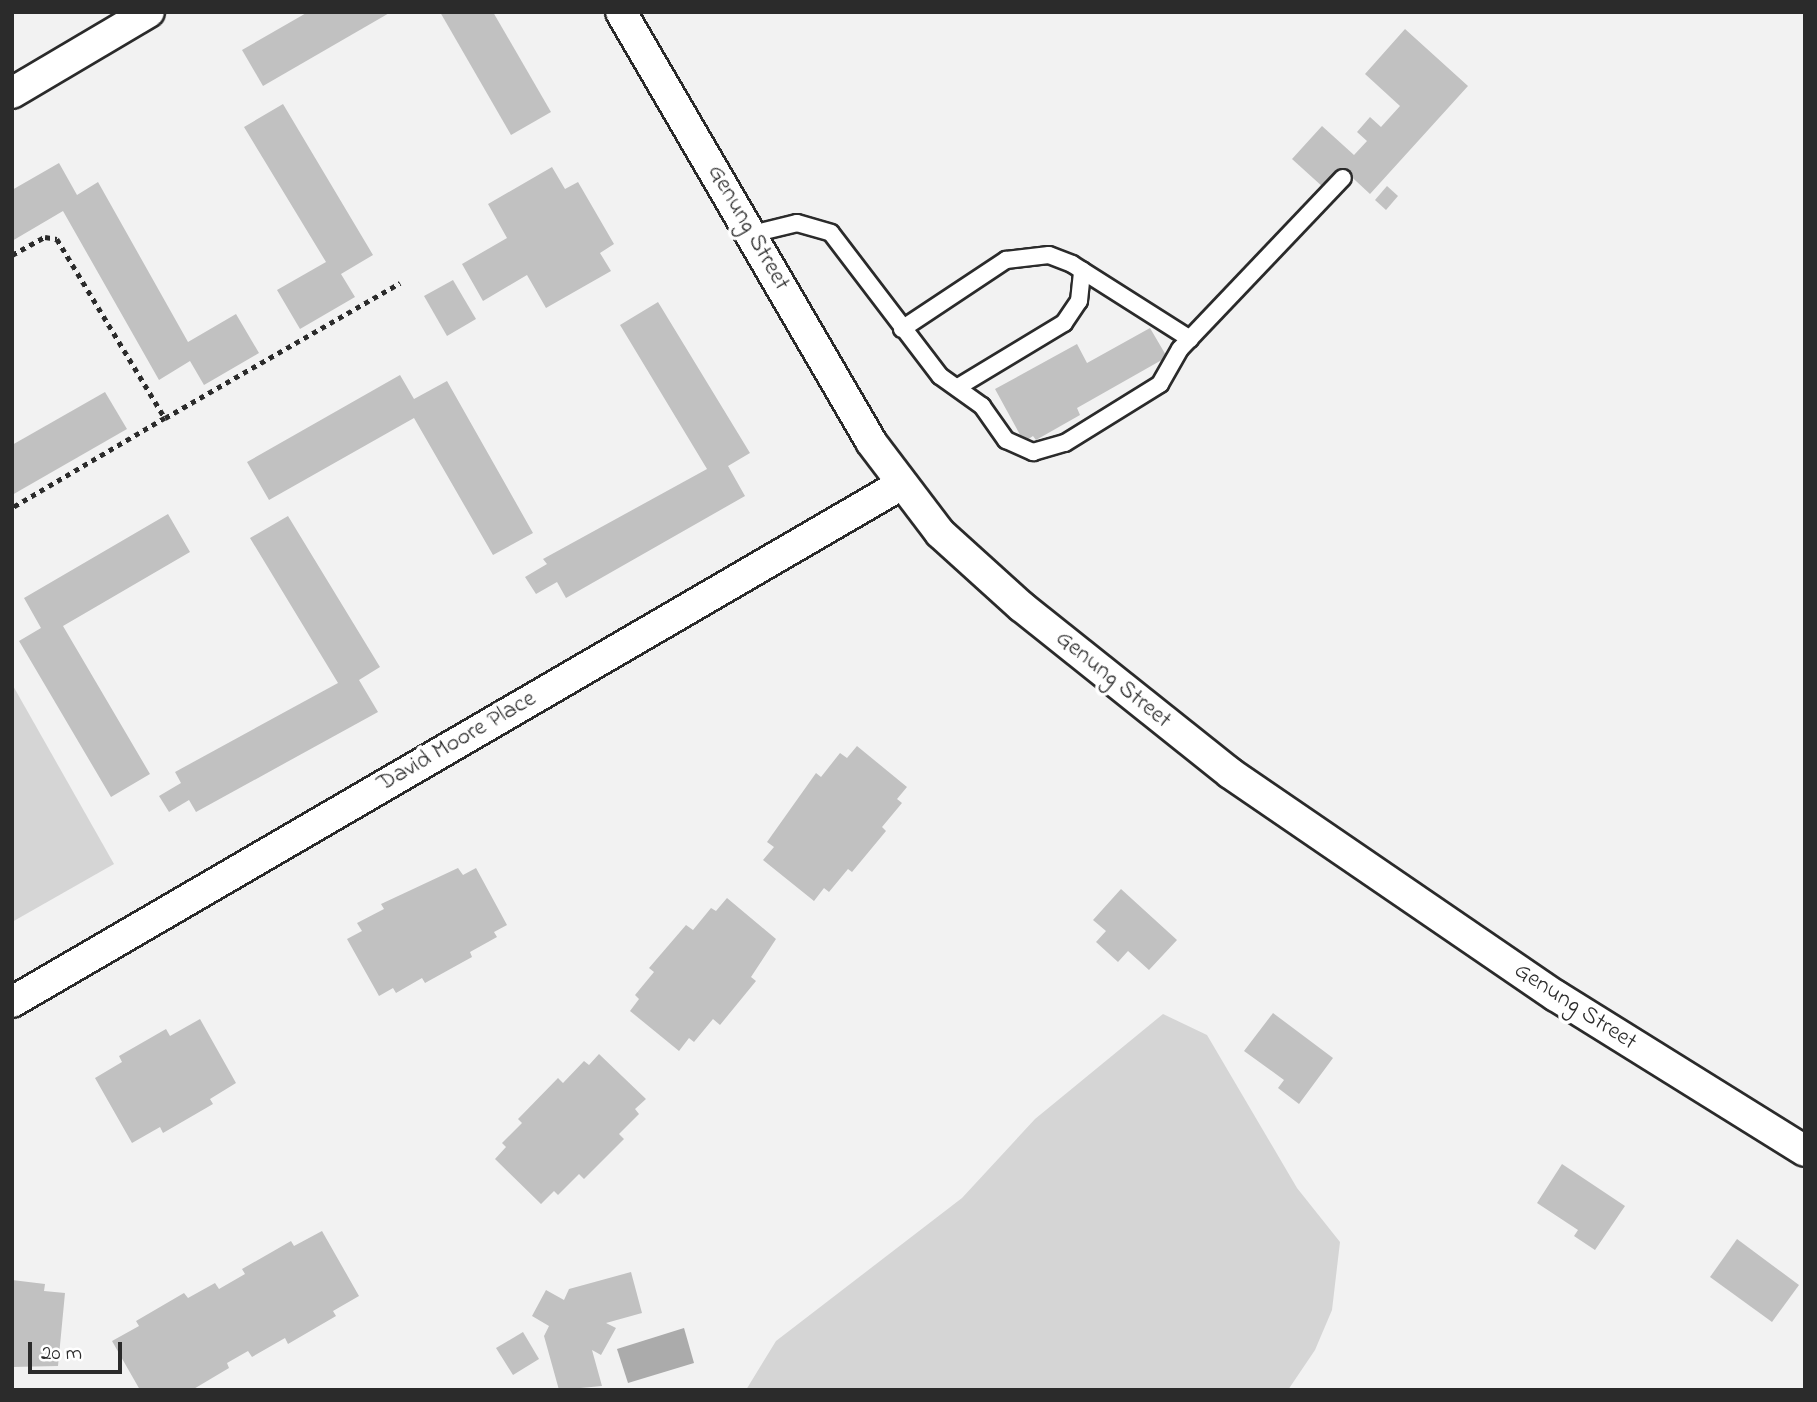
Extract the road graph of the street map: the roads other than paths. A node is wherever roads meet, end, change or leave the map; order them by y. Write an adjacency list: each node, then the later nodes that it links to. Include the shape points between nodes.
1 (149, 12): 3 (street)
2 (621, 12): 5 (street, Genung Street)
3 (12, 93)
4 (1343, 178): 8 (lane)
5 (752, 234): 7 (lane, via 797,223 831,233); 10 (street, Genung Street, via 871,442)
6 (1082, 270): 7 (lane, via 1049,255 1006,261); 8 (lane); 9 (lane, via 1079,300 1064,323)
7 (902, 329): 9 (lane, via 940,376)
8 (1190, 338): 9 (lane, via 1160,384 1065,443 1033,452 1006,440 982,406)
9 (958, 387)
10 (902, 484): 11 (street, David Moore Place); 12 (street, Genung Street, via 940,533 970,562 1230,773 1556,996)
11 (12, 1002)
12 (1805, 1151)

